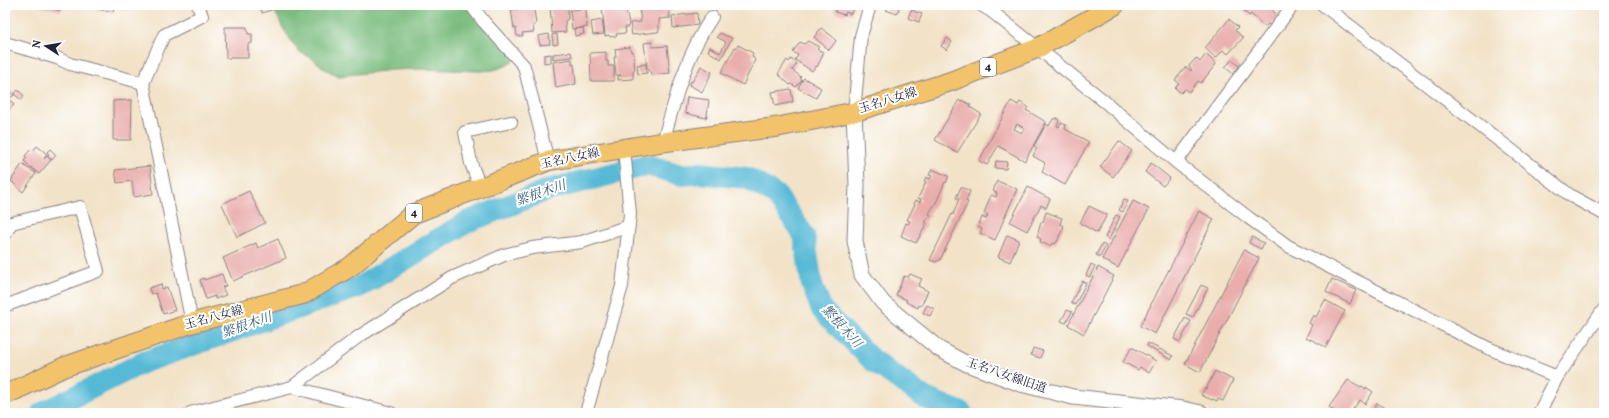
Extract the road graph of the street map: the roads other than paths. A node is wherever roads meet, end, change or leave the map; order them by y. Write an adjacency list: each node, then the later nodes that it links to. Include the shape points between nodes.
1 (198, 5): 11 (street, via 202,16 164,35)
2 (471, 5): 16 (street, via 524,66)
3 (870, 5): 12 (street, via 861,36)
4 (981, 5): 10 (street)
5 (1115, 5): 10 (main road, 玉名八女線 / 4)
6 (1293, 5): 17 (street)
7 (1323, 5): 19 (street, via 1571,196)
8 (712, 17): 14 (street, via 689,58)
9 (5, 42): 11 (street, via 70,64)
10 (1038, 48): 12 (main road, 玉名八女線 / 4, via 949,82); 17 (street)
11 (143, 84): 24 (street)
12 (854, 112): 14 (main road, 玉名八女線 / 4, via 778,127); 31 (street, 玉名八女線旧道, via 857,185 855,241 862,275 882,303 939,349 966,364 1021,384 1073,397)
13 (511, 122): 18 (street, via 465,132 471,163)
14 (663, 142): 15 (main road, 玉名八女線 / 4)
15 (624, 155): 16 (main road, 玉名八女線 / 4); 20 (street)
16 (548, 161): 18 (main road, 玉名八女線 / 4)
17 (1176, 162): 25 (street, via 1288,246 1488,348)
18 (480, 187): 24 (main road, 玉名八女線 / 4, via 413,214 350,268 304,294)
19 (1604, 214)
20 (629, 220): 26 (street, via 582,242 532,248 504,255 452,278 358,337); 30 (street, via 622,286)
21 (5, 236): 22 (street, via 12,223 80,207 98,271)
22 (5, 306)
23 (1604, 309): 25 (street)
24 (192, 323): 27 (main road, 玉名八女線 / 4, via 64,367)
25 (1557, 377): 32 (street)
26 (292, 387): 28 (street); 29 (street)
27 (5, 395)
28 (190, 413)
29 (391, 413)
30 (586, 413)
31 (1201, 413)
32 (1539, 413)

